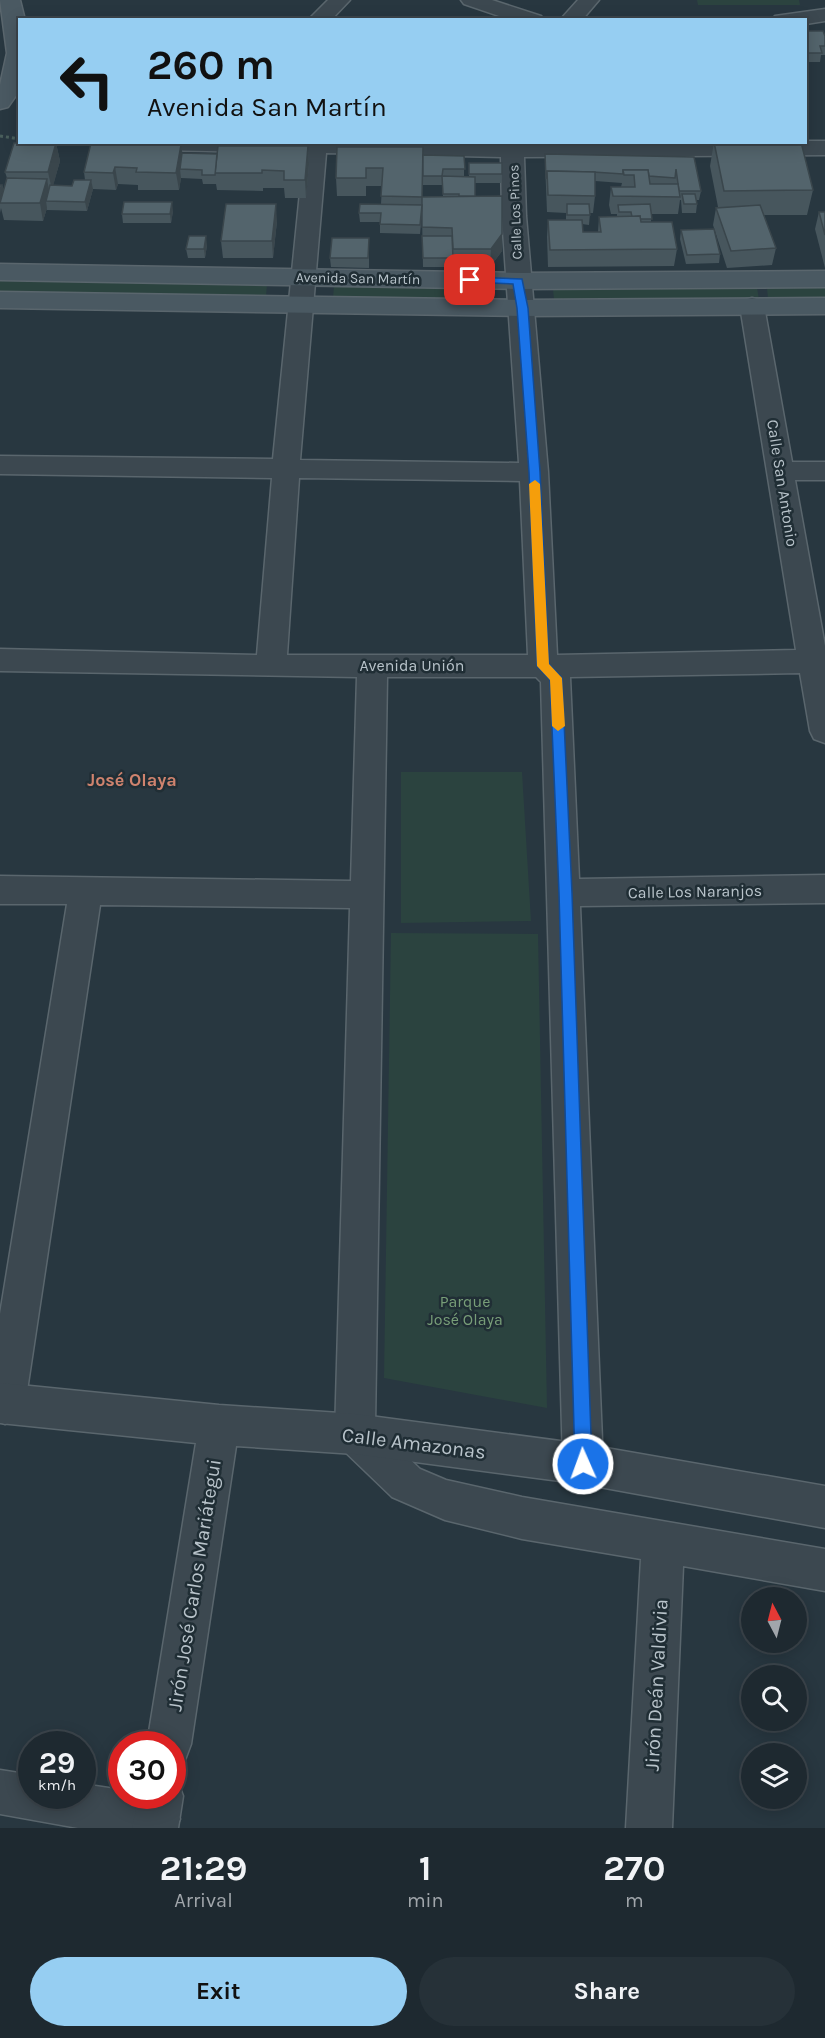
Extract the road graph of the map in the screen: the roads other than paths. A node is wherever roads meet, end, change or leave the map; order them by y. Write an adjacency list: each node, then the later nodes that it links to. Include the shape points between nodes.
1 (10, 0): 10 (main road, via 17,36 17,74)
2 (340, 0): 6 (street)
3 (471, 0): 7 (street)
4 (589, 0): 8 (street)
5 (825, 15): 9 (street)
6 (320, 18)
7 (528, 18)
8 (572, 18)
9 (799, 18)
10 (0, 102)
11 (316, 144): 12 (street); 17 (street)
12 (513, 146): 13 (street); 18 (street, Calle Los Pinos)
13 (724, 146): 14 (street)
14 (825, 148)
15 (0, 272): 17 (main road, Avenida San Martín)
16 (825, 279): 18 (main road, Avenida San Martín)
17 (303, 291): 18 (main road, Avenida San Martín); 19 (main road, Avenida San Martín); 23 (street)
18 (520, 295): 20 (main road, Avenida San Martín); 26 (street, Calle Los Pinos)
19 (0, 300)
20 (752, 306): 21 (main road, Avenida San Martín); 24 (street, Calle San Antonio)
21 (825, 306)
22 (0, 465): 23 (street)
23 (286, 468): 26 (street); 30 (street)
24 (781, 471): 25 (street); 28 (street, Calle San Antonio)
25 (825, 471)
26 (534, 472): 31 (street, Calle Los Pinos)
27 (0, 660): 30 (street, Avenida Unión)
28 (818, 661): 31 (street, Avenida Unión); 32 (street, Calle San Antonio)
29 (372, 665): 30 (street, Avenida Unión); 31 (street, Avenida Unión); 37 (street)
30 (271, 666)
31 (543, 666): 36 (street, via 556,678)
32 (825, 731)
33 (825, 889): 36 (street, Calle Los Naranjos)
34 (0, 890): 35 (street)
35 (86, 891): 37 (street); 38 (street)
36 (566, 893): 41 (street)
37 (366, 895): 40 (street)
38 (2, 1403): 39 (street, Calle Amazonas)
39 (219, 1425): 40 (street, Calle Amazonas); 45 (street, Jirón José Carlos Mariátegui)
40 (355, 1434): 41 (street, Calle Amazonas); 43 (street, via 406,1483 445,1500 522,1518)
41 (583, 1464): 42 (street, Calle Amazonas)
42 (825, 1507)
43 (663, 1542): 44 (street); 48 (street, Jirón Deán Valdivia)
44 (825, 1570)
45 (171, 1731)
46 (0, 1792): 47 (street)
47 (158, 1814)
48 (649, 1828)

